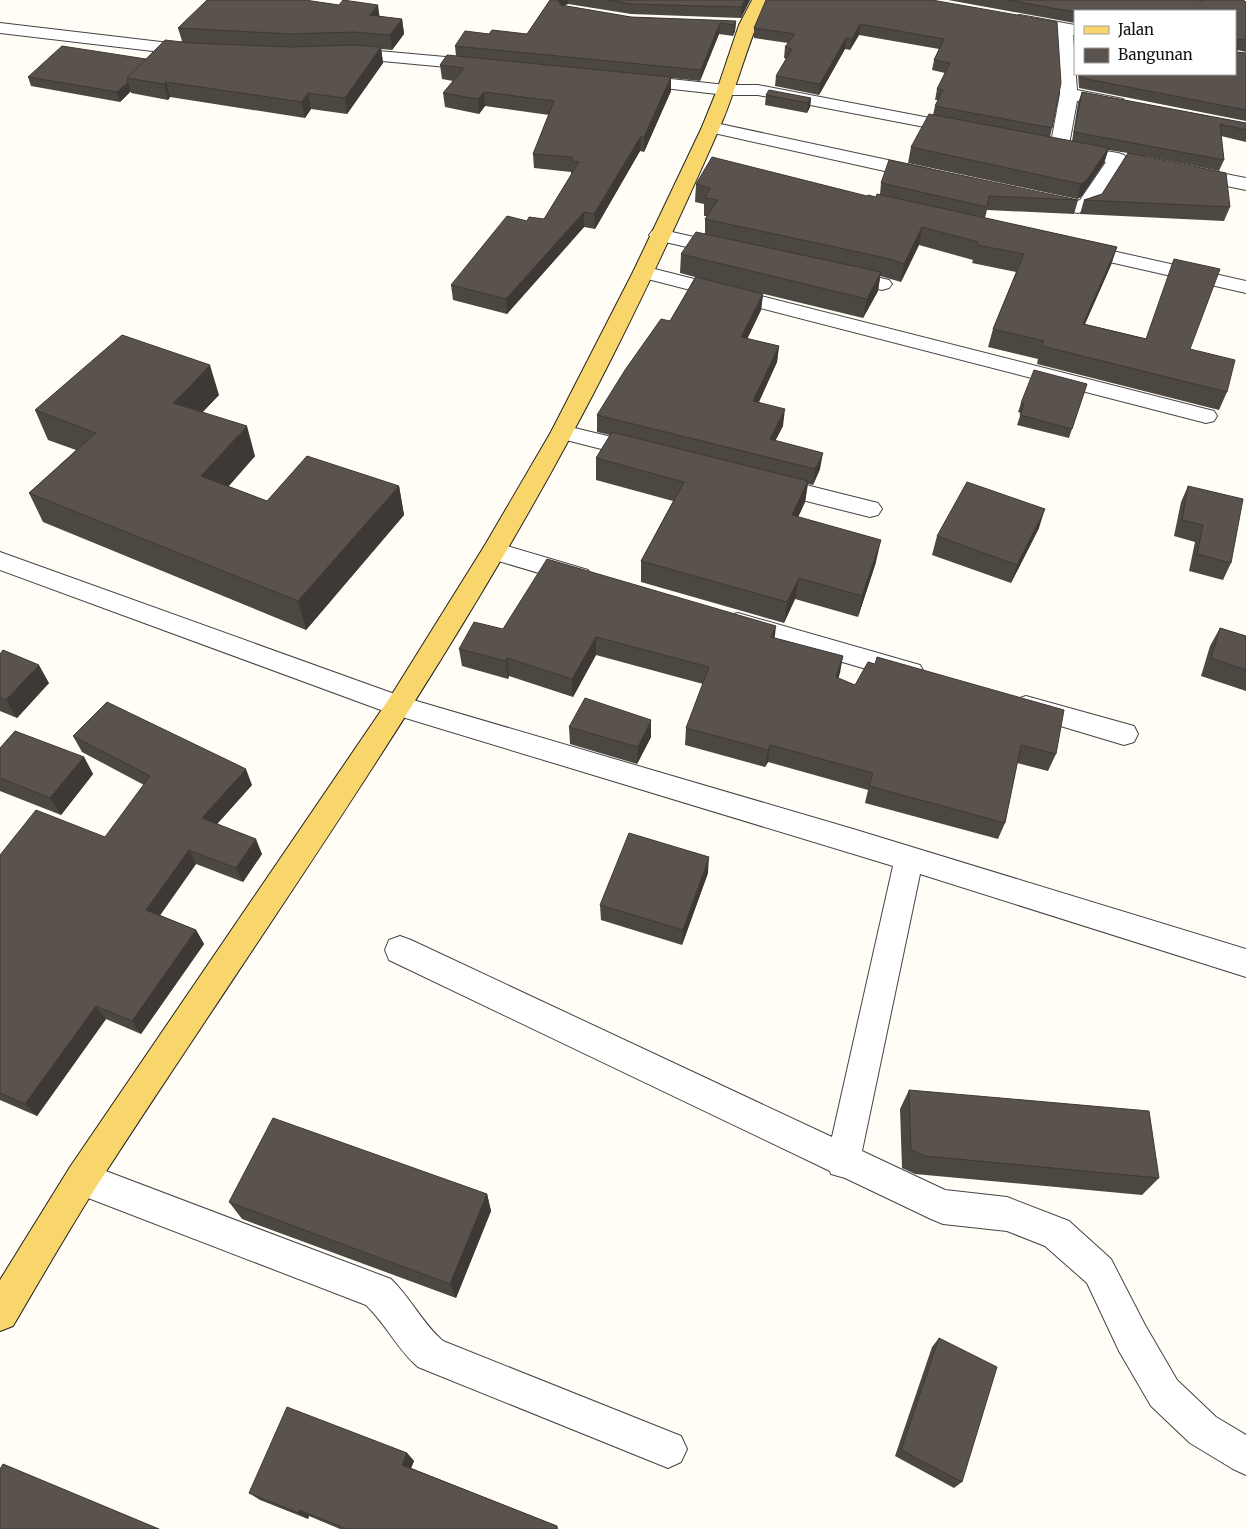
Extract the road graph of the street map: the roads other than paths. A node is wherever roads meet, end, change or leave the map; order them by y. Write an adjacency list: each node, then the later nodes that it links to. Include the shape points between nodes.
1 (760, 0): 9 (main road, via 738,24)
2 (1007, 18): 4 (street)
3 (0, 28): 5 (street)
4 (1070, 29): 10 (street)
5 (214, 52)
6 (328, 53): 7 (street)
7 (492, 66)
8 (619, 79): 9 (street)
9 (726, 90): 12 (main road); 13 (street, via 758,90)
10 (1069, 94): 11 (street); 15 (street)
11 (1134, 106)
12 (710, 127): 17 (street); 20 (main road, via 702,166)
13 (981, 133)
14 (1040, 145): 15 (street)
15 (1059, 148): 19 (street, via 1127,160 1089,203 1082,206)
16 (1172, 169): 18 (street)
17 (945, 179)
18 (1246, 184)
19 (1023, 196)
20 (660, 235): 22 (street); 23 (main road)
21 (1062, 246): 26 (street)
22 (747, 254)
23 (643, 272): 27 (street); 28 (main road)
24 (824, 272): 25 (street)
25 (882, 284)
26 (1246, 287)
27 (1206, 416)
28 (562, 432): 29 (street); 32 (main road)
29 (658, 456)
30 (745, 478): 31 (street)
31 (870, 509)
32 (494, 551): 34 (street); 38 (main road)
33 (0, 561): 38 (street)
34 (599, 582)
35 (714, 615): 36 (street)
36 (933, 679)
37 (1000, 698): 39 (street)
38 (398, 706): 40 (street); 44 (main road)
39 (1124, 734)
40 (909, 859): 42 (street); 43 (street)
41 (400, 950): 43 (street)
42 (1246, 963)
43 (844, 1162): 47 (street, via 943,1207 1007,1214 1057,1233 1100,1271 1132,1338 1164,1393 1203,1430)
44 (82, 1179): 45 (main road); 46 (street, via 378,1292 413,1339 431,1354)
45 (0, 1313)
46 (668, 1449)
47 (1246, 1456)

